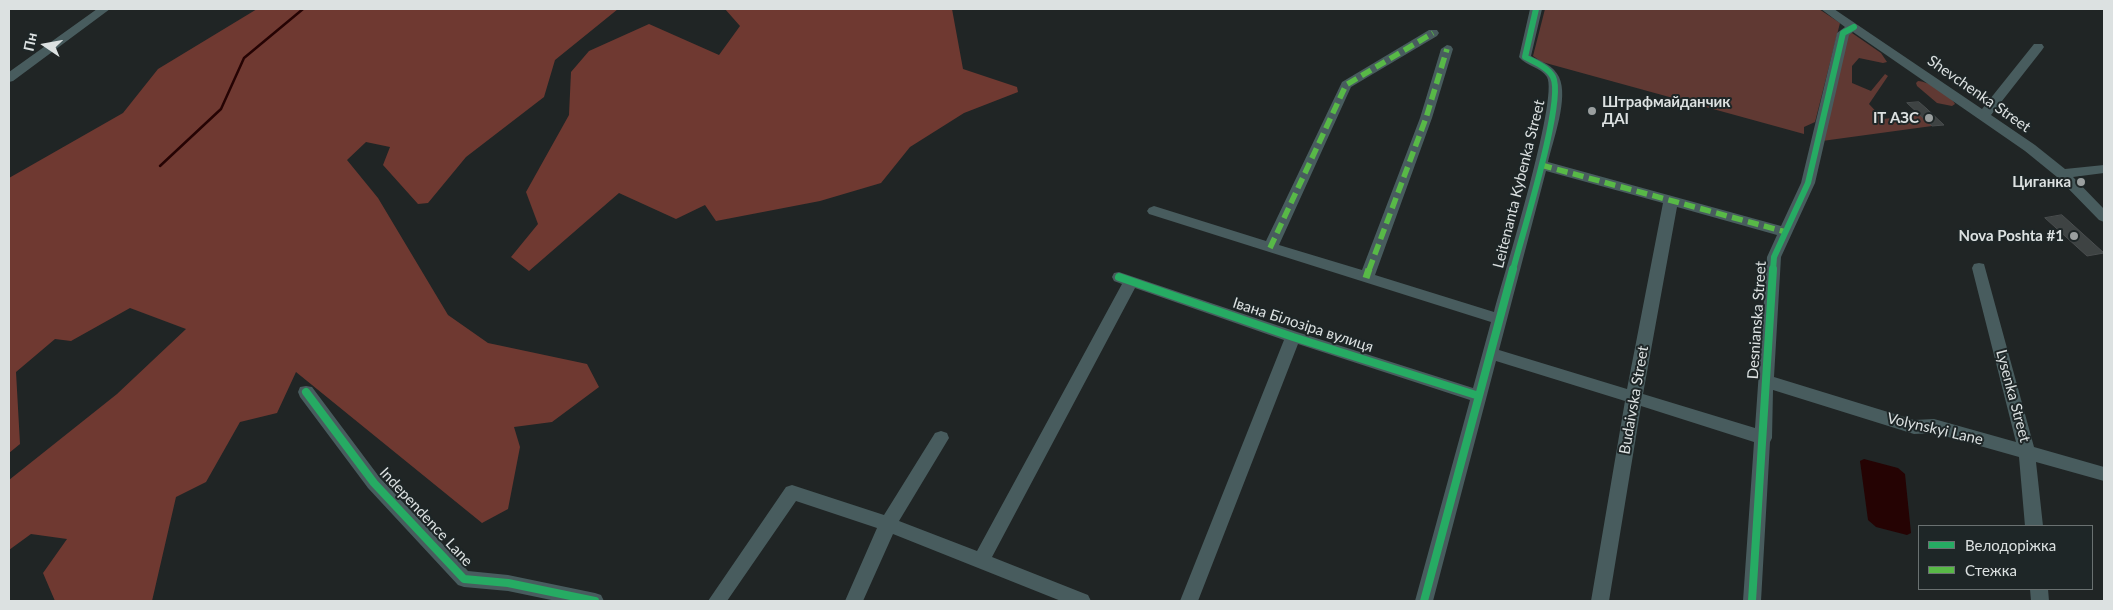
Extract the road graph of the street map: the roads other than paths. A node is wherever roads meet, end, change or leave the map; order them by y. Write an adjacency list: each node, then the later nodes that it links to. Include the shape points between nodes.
1 (104, 9): 8 (street)
2 (1536, 9): 10 (street, Leitenanta Kybenka Street, via 1525,57 1552,76 1555,85)
3 (1827, 9): 4 (street, Shevchenka Street)
4 (1854, 26): 9 (street, Shevchenka Street); 16 (street, Desnianska Street, via 1843,32 1808,182)
5 (1434, 32): 17 (street, via 1346,85)
6 (2038, 47): 9 (street)
7 (1447, 49): 19 (street, via 1426,118)
8 (9, 78)
9 (1984, 116): 12 (street, Shevchenka Street)
10 (1541, 165): 13 (street); 20 (street, Leitenanta Kybenka Street)
11 (2104, 169): 12 (street)
12 (2062, 174): 15 (street, Shevchenka Street)
13 (1671, 200): 16 (street); 26 (street, Budaivska Street)
14 (1154, 211): 17 (street)
15 (2104, 217)
16 (1786, 232): 23 (street, Desnianska Street, via 1774,257)
17 (1270, 248): 19 (street)
18 (1980, 268): 29 (street, Lysenka Street)
19 (1366, 278): 20 (street)
20 (1499, 319): 22 (street, Leitenanta Kybenka Street)
21 (1293, 336): 25 (street, Івана Білозіра вулиця); 33 (street, Івана Білозіра вулиця, via 1125,279); 38 (street)
22 (1490, 353): 25 (street); 26 (street)
23 (1766, 381): 28 (street, Desnianska Street); 29 (street, Volynskyi Lane, via 1914,427 1934,426)
24 (306, 392): 34 (street, Independence Lane, via 374,483 464,579 508,583)
25 (1479, 396): 39 (street)
26 (1634, 397): 28 (street); 40 (street, Budaivska Street)
27 (941, 438): 31 (street)
28 (1764, 438): 41 (street, Desnianska Street)
29 (2027, 452): 30 (street, Volynskyi Lane); 32 (street, Lysenka Street)
30 (2104, 474)
31 (888, 524): 33 (street); 35 (street, via 792,492); 36 (street)
32 (2034, 525)
33 (981, 561): 37 (street)
34 (595, 601)
35 (717, 601)
36 (854, 601)
37 (1082, 601)
38 (1189, 601)
39 (1424, 601)
40 (1600, 601)
41 (1752, 601)

